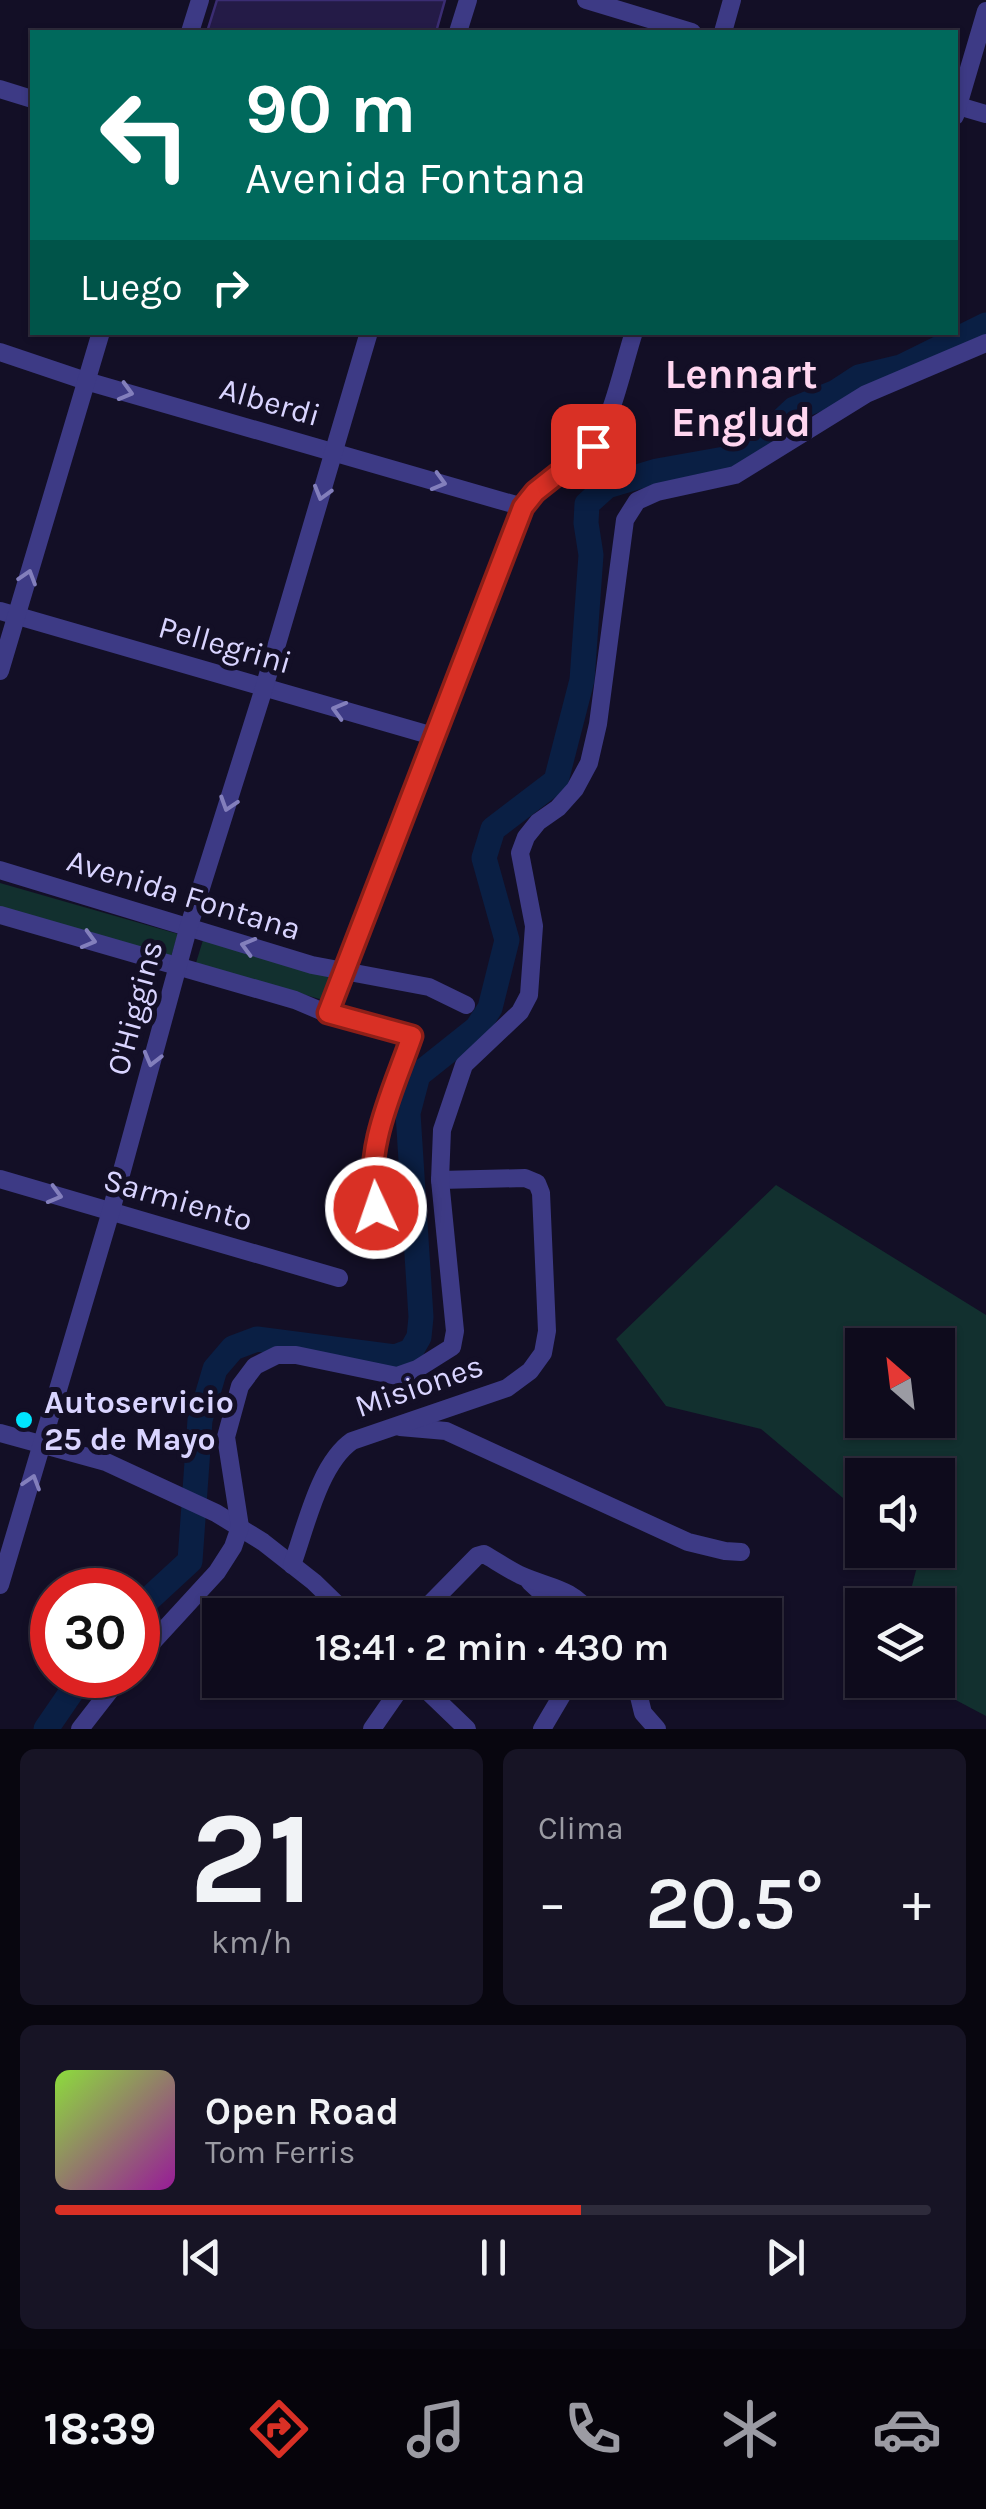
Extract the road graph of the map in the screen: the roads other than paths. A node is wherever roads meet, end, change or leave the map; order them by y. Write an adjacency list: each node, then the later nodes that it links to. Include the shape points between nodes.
1 (200, 0): 6 (street)
2 (468, 0): 7 (street)
3 (586, 0): 8 (street)
4 (732, 0): 9 (street)
5 (986, 11): 12 (street)
6 (191, 30)
7 (459, 30)
8 (685, 30)
9 (724, 30)
10 (0, 89): 11 (street)
11 (30, 98)
12 (958, 102)
13 (958, 109): 14 (street)
14 (986, 114)
15 (100, 335): 20 (street)
16 (368, 335): 21 (street, O'Higgins)
17 (633, 335): 22 (street, via 593,446)
18 (986, 344): 35 (street, via 866,394 735,475 636,501 619,551 588,763 575,789 538,822 520,853 534,926 529,996 464,1065 442,1130)
19 (0, 352): 20 (street, Alberdi)
20 (86, 380): 21 (street, Alberdi, one-way to 21); 23 (street, one-way to 20)
21 (334, 452): 22 (street, Alberdi, one-way to 22); 25 (street, O'Higgins, one-way to 25)
22 (523, 507): 26 (street)
23 (8, 613): 24 (street); 25 (street, Pellegrini)
24 (0, 671)
25 (264, 688): 26 (street, Pellegrini, one-way to 25); 29 (street, O'Higgins, one-way to 29)
26 (432, 736): 31 (street)
27 (0, 870): 29 (street, Avenida Fontana)
28 (0, 916): 30 (street, Avenida Fontana, one-way to 30)
29 (188, 929): 30 (street, O'Higgins); 31 (street, Avenida Fontana, one-way to 29)
30 (178, 965): 33 (street, Avenida Fontana); 37 (street, O'Higgins, one-way to 37)
31 (342, 972): 32 (street, Avenida Fontana, via 429,987); 33 (street)
32 (466, 1004)
33 (328, 1013): 36 (street, Avenida Fontana, via 412,1036 375,1148)
34 (0, 1180): 37 (street, Sarmiento, one-way to 37)
35 (440, 1180): 39 (street, Misiones, via 537,1183 548,1331 530,1372 507,1388); 42 (street, via 452,1346 397,1376 296,1355 277,1355 256,1366 240,1386 226,1437)
36 (376, 1208)
37 (111, 1211): 38 (street, Sarmiento); 41 (street, O'Higgins)
38 (339, 1278)
39 (394, 1426): 43 (street, via 446,1432 688,1542); 44 (street, Misiones, via 337,1451)
40 (0, 1434): 41 (street)
41 (43, 1445): 42 (street, via 106,1462); 46 (street, O'Higgins, one-way to 41)
42 (240, 1527): 44 (street); 51 (street, via 217,1572)
43 (741, 1552)
44 (292, 1564): 47 (street)
45 (522, 1576): 48 (street, via 484,1554); 49 (street); 50 (street)
46 (0, 1586)
47 (329, 1598)
48 (436, 1598)
49 (547, 1598)
50 (573, 1598)
51 (160, 1634)
52 (104, 1698): 57 (street)
53 (394, 1698): 58 (street)
54 (435, 1698): 59 (street)
55 (560, 1698): 60 (street)
56 (639, 1698): 61 (street)
57 (80, 1729)
58 (372, 1729)
59 (467, 1729)
60 (542, 1729)
61 (657, 1729)

